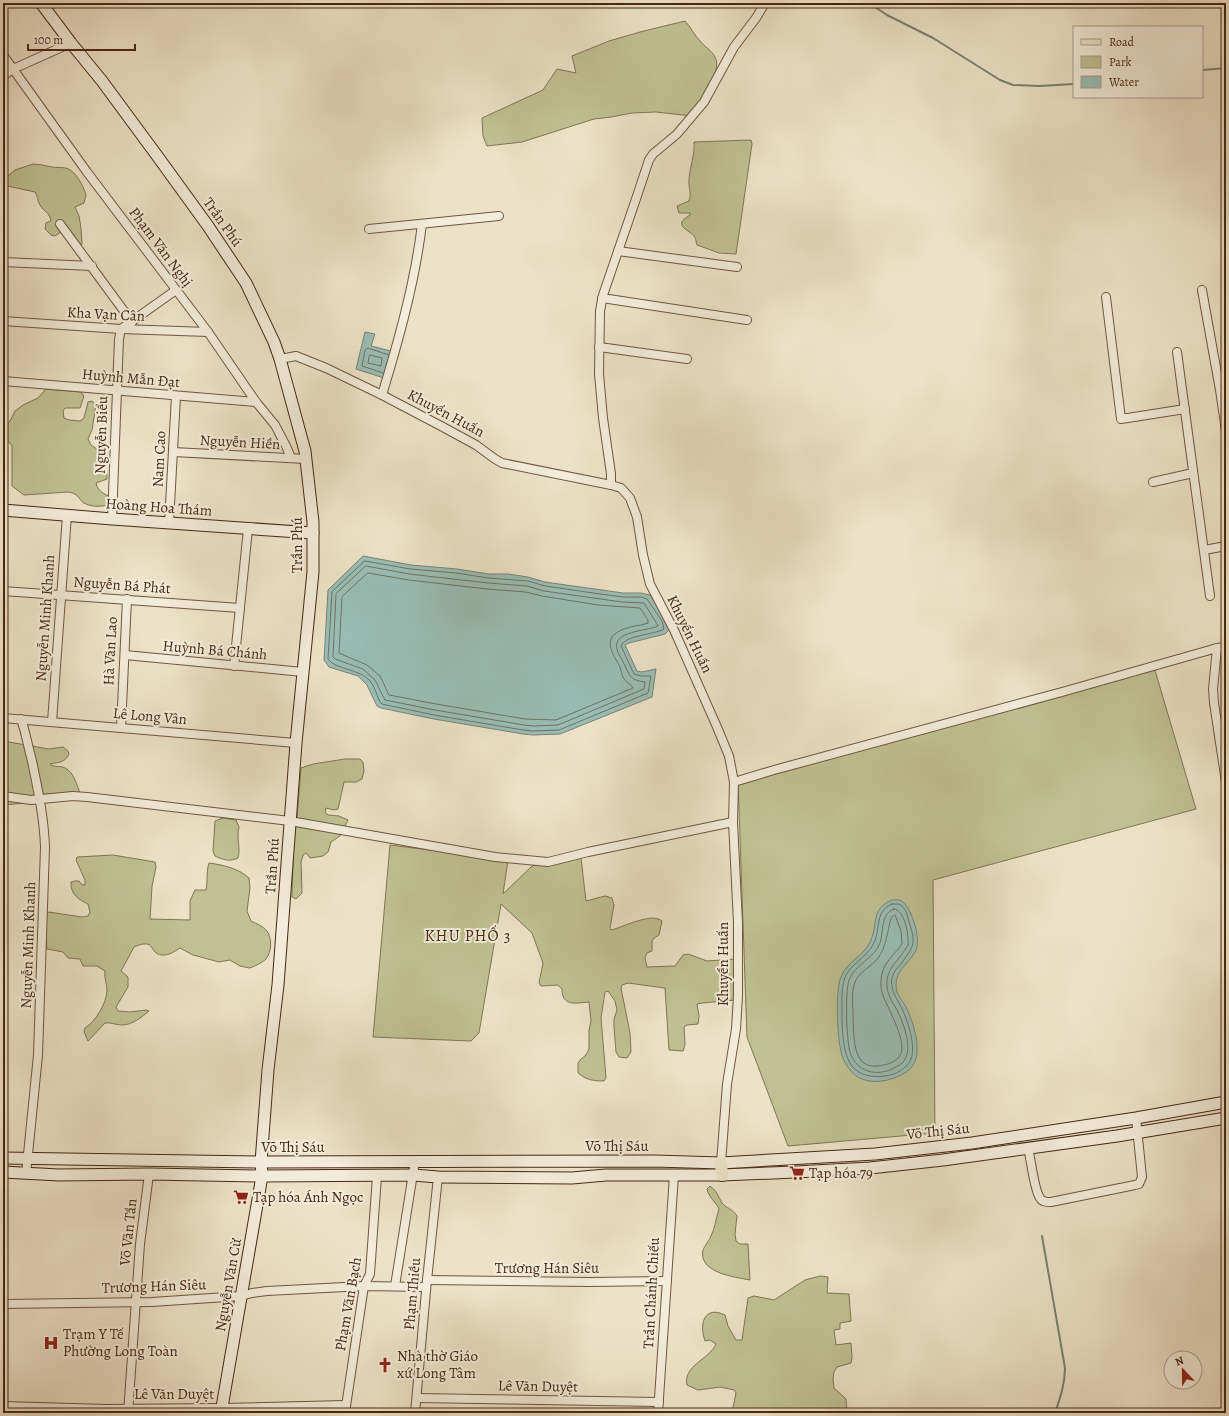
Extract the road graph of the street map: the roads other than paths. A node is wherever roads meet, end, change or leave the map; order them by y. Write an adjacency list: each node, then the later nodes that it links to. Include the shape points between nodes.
1 (41, 3): 3 (main road, Trần Phú)
2 (765, 3): 11 (street, via 734,47 704,102 677,134 648,160)
3 (71, 43): 5 (street); 26 (main road, Trần Phú, via 102,81 227,254 246,283)
4 (3, 55): 5 (street, Phạm Văn Nghị)
5 (13, 69): 6 (street); 15 (street, Phạm Văn Nghị)
6 (3, 76)
7 (499, 216): 9 (street)
8 (60, 224): 13 (street)
9 (422, 224): 10 (street); 30 (street, via 418,260)
10 (369, 229)
11 (618, 251): 14 (street); 18 (street)
12 (3, 262): 13 (street)
13 (92, 266): 21 (street)
14 (737, 267)
15 (176, 290): 21 (street); 23 (street, Phạm Văn Nghị)
16 (1202, 290): 34 (street)
17 (1106, 297): 33 (street, via 1121,419)
18 (602, 298): 19 (street); 24 (street)
19 (747, 320)
20 (3, 321): 22 (street, Kha Vạn Cân)
21 (132, 322): 22 (street)
22 (121, 329): 23 (street, Kha Vạn Cân); 29 (street, Nguyễn Biểu)
23 (208, 332): 32 (street, Phạm Văn Nghị)
24 (599, 347): 27 (street); 40 (street, via 599,374)
25 (1177, 352): 33 (street)
26 (280, 359): 30 (street, Khuyển Huấn, via 300,357); 37 (main road, Trần Phú)
27 (688, 359)
28 (3, 381): 29 (street, Huỳnh Mẫn Đạt)
29 (117, 390): 31 (street, Huỳnh Mẫn Đạt); 43 (street, Nguyễn Biểu)
30 (382, 395): 40 (street, Khuyển Huấn, via 476,445 502,463)
31 (176, 396): 32 (street, Huỳnh Mẫn Đạt); 35 (street, Nam Cao)
32 (256, 402): 36 (street, Phạm Văn Nghị, via 278,430)
33 (1185, 409): 38 (street)
34 (1226, 431)
35 (173, 452): 36 (street, Nguyễn Hiền); 44 (street, Nam Cao)
36 (291, 458): 37 (street, Nguyễn Hiền)
37 (306, 459): 46 (main road, Trần Phú)
38 (1193, 473): 39 (street); 48 (street)
39 (1153, 482)
40 (611, 485): 64 (street, Khuyển Huấn, via 622,488 630,498 637,517 650,584 674,630 717,727)
41 (3, 510): 42 (main road, Hoàng Hoa Thám)
42 (67, 515): 43 (main road, Hoàng Hoa Thám); 50 (street, Nguyễn Minh Khanh)
43 (112, 519): 44 (main road, Hoàng Hoa Thám)
44 (169, 523): 45 (main road, Hoàng Hoa Thám)
45 (248, 529): 46 (main road, Hoàng Hoa Thám); 53 (street)
46 (313, 533): 58 (main road, Trần Phú, via 313,572)
47 (1226, 546): 48 (street)
48 (1204, 550): 51 (street)
49 (3, 591): 50 (street, Nguyễn Bá Phát)
50 (60, 595): 52 (street, Nguyễn Bá Phát); 61 (street, Nguyễn Minh Khanh)
51 (1210, 596)
52 (126, 599): 53 (street, Nguyễn Bá Phát); 56 (street, Hà Văn Lao)
53 (240, 608): 57 (street)
54 (1226, 647): 55 (street)
55 (1217, 648): 64 (street); 65 (street, via 1213,689)
56 (125, 655): 57 (street, Huỳnh Bá Chánh); 62 (street, Hà Văn Lao)
57 (234, 666): 58 (street, Huỳnh Bá Chánh)
58 (303, 672): 63 (main road, Trần Phú)
59 (3, 718): 60 (street, Lê Long Vân)
60 (21, 719): 61 (street, Lê Long Vân); 67 (street, Nguyễn Minh Khanh)
61 (52, 722): 62 (street, Lê Long Vân)
62 (120, 728): 63 (street, Lê Long Vân)
63 (296, 743): 68 (main road, Trần Phú)
64 (734, 782): 69 (street, Khuyển Huấn)
65 (1226, 782)
66 (3, 796): 67 (street)
67 (40, 799): 68 (street, via 87,797); 76 (street, Nguyễn Minh Khanh, via 45,847 39,1030)
68 (290, 821): 69 (street, via 494,857 548,862); 78 (main road, Trần Phú)
69 (733, 822): 79 (street, Khuyển Huấn, via 738,923 738,996 736,1029 727,1084)
70 (1226, 1102): 71 (main road, Võ Thị Sáu)
71 (1136, 1118): 73 (street); 79 (main road, Võ Thị Sáu, via 972,1143)
72 (1226, 1118): 73 (main road, Võ Thị Sáu)
73 (1138, 1131): 74 (main road, Võ Thị Sáu); 74 (street, via 1142,1177 1139,1184 1051,1202 1039,1197)
74 (1028, 1148): 79 (main road, Võ Thị Sáu, via 870,1168 796,1172)
75 (3, 1158): 76 (main road, Võ Thị Sáu)
76 (27, 1159): 78 (main road, Võ Thị Sáu); 81 (street, Nguyễn Minh Khanh)
77 (415, 1161): 78 (main road, Võ Thị Sáu); 79 (main road, Võ Thị Sáu, via 655,1161); 83 (street)
78 (261, 1162): 85 (main road, Nguyễn Văn Cừ)
79 (722, 1169): 84 (main road, Võ Thị Sáu)
80 (3, 1172): 81 (main road, Võ Thị Sáu)
81 (26, 1174): 82 (main road, Võ Thị Sáu)
82 (149, 1174): 85 (main road, Võ Thị Sáu); 93 (street, Võ Văn Tần)
83 (413, 1175): 86 (main road, Võ Thị Sáu); 87 (main road, Võ Thị Sáu); 91 (street)
84 (674, 1175): 87 (main road, Võ Thị Sáu, via 572,1178); 88 (street, Trần Chánh Chiếu)
85 (262, 1176): 86 (main road, Võ Thị Sáu); 92 (main road, Nguyễn Văn Cừ)
86 (377, 1176): 90 (street, Phạm Văn Bạch, via 370,1274)
87 (438, 1177): 89 (street, Phạm Thiều)
88 (667, 1281): 89 (street, Trương Hán Siêu); 96 (street, Trần Chánh Chiếu)
89 (426, 1284): 91 (street, Trương Hán Siêu); 95 (street, Phạm Thiều)
90 (364, 1286): 91 (street, Trương Hán Siêu); 92 (street, Trương Hán Siêu, via 262,1292); 98 (street, Phạm Văn Bạch)
91 (395, 1286)
92 (241, 1296): 93 (street, Trương Hán Siêu); 99 (main road, Nguyễn Văn Cừ)
93 (135, 1303): 94 (street, Trương Hán Siêu); 100 (street, Võ Văn Tần)
94 (3, 1304)
95 (417, 1398): 96 (street, Lê Văn Duyệt); 101 (street, Phạm Thiều)
96 (659, 1402): 102 (street, Trần Chánh Chiếu)
97 (3, 1406): 100 (street, Lê Văn Duyệt)
98 (345, 1409): 99 (street, Lê Văn Duyệt)
99 (222, 1410): 100 (street, Lê Văn Duyệt)
100 (128, 1411)
101 (415, 1413)
102 (658, 1413)

